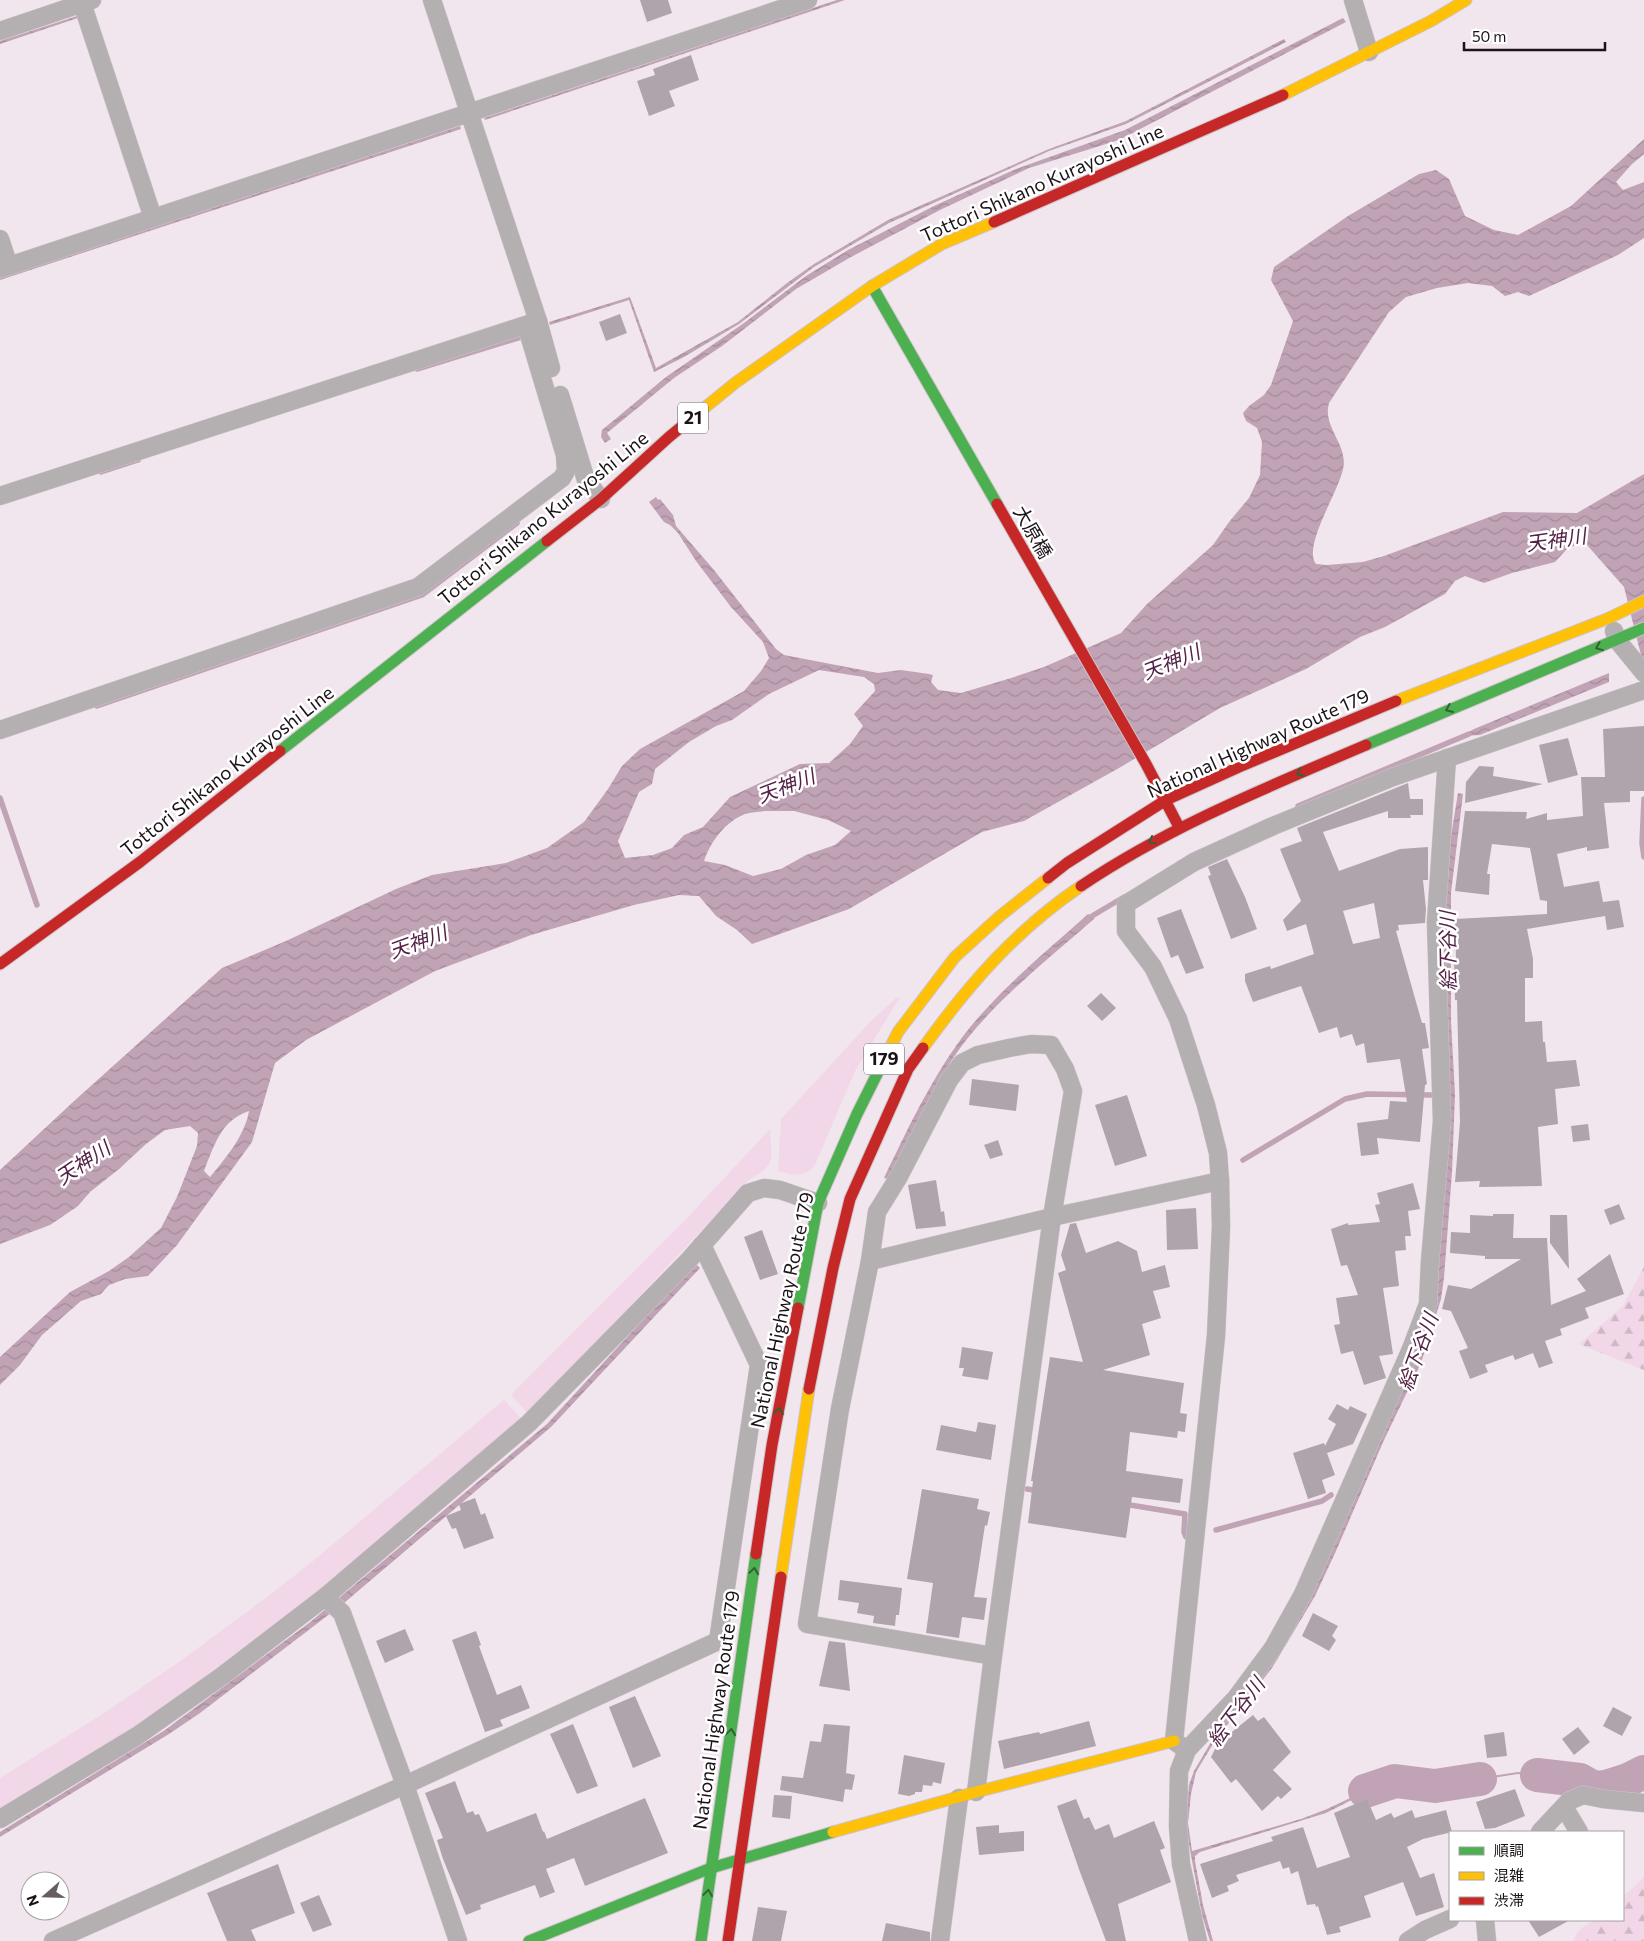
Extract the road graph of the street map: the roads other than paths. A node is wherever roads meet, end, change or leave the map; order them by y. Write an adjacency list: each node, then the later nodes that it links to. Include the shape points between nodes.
1 (432, 0): 8 (street)
2 (805, 0): 8 (street)
3 (1353, 0): 7 (street)
4 (1466, 0): 7 (main road, Tottori Shikano Kurayoshi Line / 21)
5 (87, 2): 6 (street); 9 (street)
6 (0, 31)
7 (1369, 52): 12 (main road, Tottori Shikano Kurayoshi Line / 21, via 1272,101 942,244)
8 (470, 112): 9 (street); 13 (street)
9 (153, 218): 11 (street)
10 (0, 239): 11 (street)
11 (4, 267)
12 (872, 286): 15 (main road, Tottori Shikano Kurayoshi Line / 21, via 735,383); 24 (main road, 大原橋)
13 (532, 323): 14 (street); 15 (street, via 586,480); 22 (street, via 565,455 566,471 562,478 418,587)
14 (0, 496)
15 (601, 499): 26 (main road, Tottori Shikano Kurayoshi Line / 21, via 140,862)
16 (1644, 601): 17 (main road, National Highway Route 179 / 179)
17 (1609, 618): 19 (street); 24 (main road, National Highway Route 179 / 179, via 1387,705)
18 (1644, 628): 19 (main road, 179)
19 (1618, 640): 20 (street); 25 (main road, 179, one-way to 25)
20 (1644, 673)
21 (1644, 690): 23 (street)
22 (0, 730)
23 (1447, 758): 27 (street, via 1255,834 1194,862 1126,904 1126,931 1153,966 1178,1019 1206,1105 1218,1153); 34 (street, via 1436,922 1442,1121 1428,1304 1303,1594 1273,1648 1236,1698)
24 (1166, 800): 25 (main road, 大原橋); 28 (main road, National Highway Route 179 / 179, via 1066,863 955,957 898,1032 856,1114)
25 (1179, 826): 43 (main road, 179, one-way to 43, via 1116,862 1051,906 996,956 948,1013 908,1069 850,1199 812,1365)
26 (0, 964)
27 (1220, 1181): 29 (street); 34 (street, via 1216,1336)
28 (818, 1203): 30 (street, via 780,1190 756,1190 748,1193); 44 (main road, National Highway Route 179 / 179, one-way to 28, via 772,1445)
29 (1052, 1217): 31 (street); 31 (street, via 1072,1091 1065,1069 1050,1045 1031,1044 978,1055 962,1063 949,1080 877,1212); 33 (street)
30 (702, 1245): 32 (street, via 529,1423); 35 (street, via 759,1365 718,1641)
31 (870, 1262): 33 (street, via 840,1408 807,1624)
32 (325, 1597): 35 (street, via 342,1613); 40 (street, via 137,1736)
33 (993, 1656): 36 (street)
34 (1181, 1745): 36 (main road); 53 (street, via 1178,1826 1181,1864)
35 (405, 1785): 47 (street); 48 (street)
36 (976, 1792): 37 (main road)
37 (959, 1798): 43 (main road); 52 (street)
38 (1644, 1803): 39 (street, via 1583,1795)
39 (1564, 1806): 41 (street); 42 (street)
40 (0, 1819)
41 (1541, 1831)
42 (1577, 1831)
43 (740, 1859): 44 (main road); 51 (main road, 179)
44 (711, 1868): 49 (main road); 50 (main road, National Highway Route 179 / 179, one-way to 44)
45 (1449, 1918): 54 (street)
46 (1484, 1921): 55 (street)
47 (53, 1941)
48 (458, 1941)
49 (529, 1941)
50 (700, 1941)
51 (728, 1941)
52 (940, 1941)
53 (1198, 1941)
54 (1408, 1941)
55 (1487, 1941)

